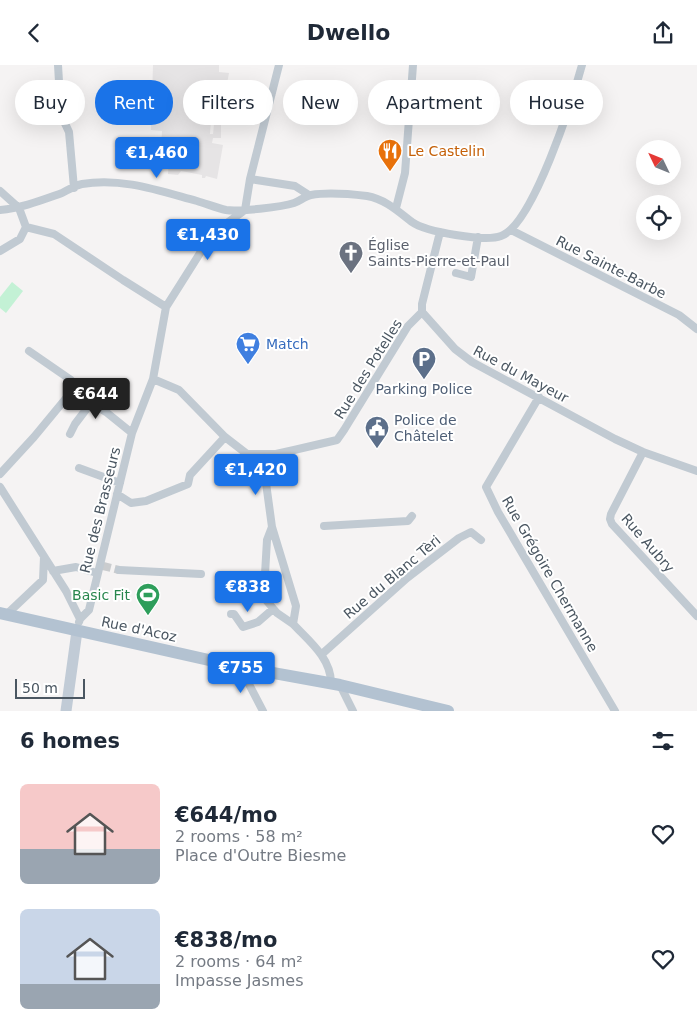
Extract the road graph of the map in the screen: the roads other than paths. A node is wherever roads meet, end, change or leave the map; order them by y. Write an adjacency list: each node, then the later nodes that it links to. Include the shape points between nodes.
1 (58, 65): 6 (street)
2 (278, 65): 5 (street)
3 (413, 65): 10 (street, via 405,173)
4 (582, 65): 14 (street, via 551,159 532,199)
5 (250, 179): 8 (street, via 295,186); 12 (street)
6 (74, 188): 9 (street); 12 (street, via 81,184 125,182 227,210)
7 (0, 191): 9 (street)
8 (309, 195): 10 (street, via 370,196); 12 (street, via 293,203)
9 (19, 207): 11 (street); 13 (street)
10 (396, 209): 15 (street, via 414,224)
11 (0, 210)
12 (245, 210): 19 (street, via 220,228 202,250)
13 (26, 227): 17 (street, via 20,239); 19 (street, via 54,234)
14 (511, 230): 16 (street, via 501,236); 21 (street, Rue Sainte-Barbe, via 679,315)
15 (440, 232): 16 (street); 20 (street)
16 (478, 237): 18 (street, via 471,277)
17 (0, 251)
18 (456, 273)
19 (166, 307): 23 (street, Rue des Brasseurs)
20 (422, 312): 25 (street, Rue du Mayeur, via 463,356); 31 (street, Rue des Potelles, via 408,326 337,439 276,454)
21 (697, 329)
22 (29, 351): 24 (street, via 71,380)
23 (153, 379): 27 (street, Rue des Brasseurs); 29 (street, via 179,390)
24 (72, 391): 26 (street); 34 (street)
25 (539, 397): 30 (street, Rue du Mayeur); 60 (street, Rue Grégoire Chermanne, via 486,487)
26 (91, 403): 27 (street); 28 (street)
27 (132, 433): 35 (street, Rue des Brasseurs)
28 (70, 434)
29 (225, 437): 31 (street); 37 (street, via 190,475 188,484 146,501 131,503)
30 (643, 452): 33 (street, Rue du Mayeur); 49 (street, Rue Aubry, via 610,519)
31 (247, 454): 40 (street, via 266,483)
32 (79, 468): 35 (street)
33 (697, 471)
34 (0, 474)
35 (120, 483): 37 (street, Rue des Brasseurs)
36 (0, 487): 42 (street)
37 (117, 494): 43 (street, Rue des Brasseurs)
38 (412, 516): 39 (street, via 408,521)
39 (324, 526)
40 (272, 527): 47 (street, via 267,540 260,593); 51 (street, via 296,606)
41 (481, 541): 53 (street, Rue du Blanc Tèri, via 471,533 459,538 407,577)
42 (44, 557): 45 (street); 50 (street, via 43,580)
43 (100, 568): 45 (street, via 76,567); 52 (street, Rue des Brasseurs, via 90,610)
44 (119, 570): 46 (street)
45 (53, 571): 52 (street, via 66,591)
46 (201, 574)
47 (273, 609): 48 (street, via 258,622 243,627); 51 (street)
48 (231, 614)
49 (697, 616)
50 (2, 617): 52 (main road, Rue d'Acoz)
51 (293, 624): 53 (street)
52 (78, 625): 54 (main road, Rue d'Acoz); 56 (street)
53 (322, 654): 55 (street)
54 (240, 667): 55 (main road, Rue d'Acoz); 57 (street)
55 (336, 684): 58 (street); 59 (main road, Rue d'Acoz)
56 (66, 711)
57 (262, 711)
58 (353, 711)
59 (448, 711)
60 (615, 711)

